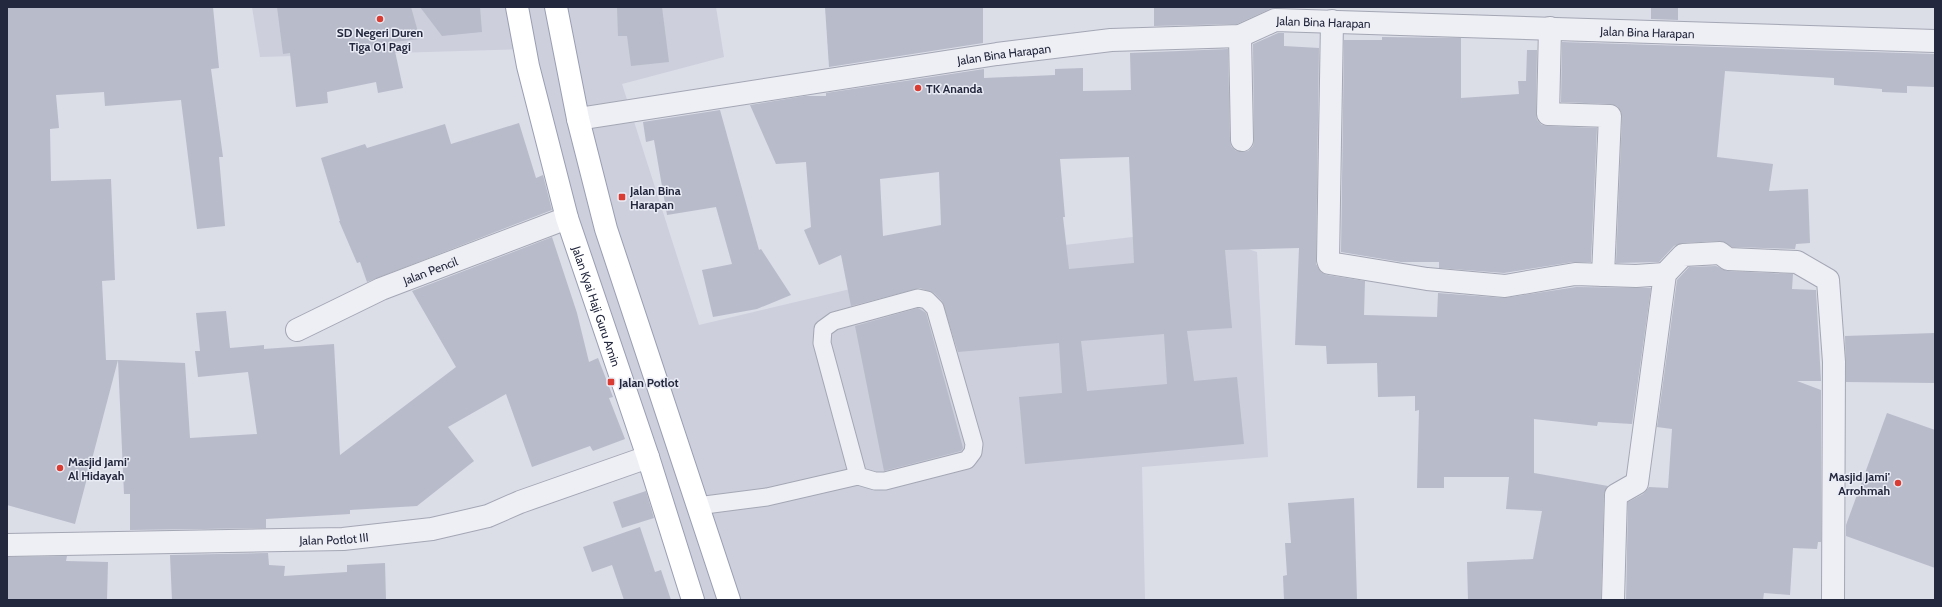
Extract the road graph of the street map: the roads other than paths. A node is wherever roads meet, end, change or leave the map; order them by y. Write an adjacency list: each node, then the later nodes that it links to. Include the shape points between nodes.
1 (517, 7): 10 (main road, Jalan Kyai Haji Guru Amin, via 528,66)
2 (556, 7): 8 (main road)
3 (1276, 13): 4 (street, Jalan Bina Harapan); 6 (street, Jalan Bina Harapan)
4 (1332, 21): 5 (street, Jalan Bina Harapan); 12 (street, via 1329,263 1427,279 1505,286 1575,274)
5 (1550, 28): 7 (street, Jalan Bina Harapan); 12 (street, via 1548,114 1610,116)
6 (1240, 36): 8 (street, Jalan Bina Harapan, via 1096,42 981,57); 9 (street)
7 (1935, 41)
8 (578, 119): 16 (main road, via 606,229)
9 (1242, 140)
10 (567, 218): 13 (street, Jalan Pencil, via 373,292); 14 (main road, Jalan Kyai Haji Guru Amin)
11 (1665, 274): 12 (street); 20 (street, via 1637,483 1616,495); 21 (street, via 1683,255 1720,253 1728,259 1797,262 1828,280 1834,362)
12 (1603, 275)
13 (297, 330)
14 (648, 457): 17 (street, Jalan Potlot III, via 520,502 488,516 432,530 343,539); 18 (main road, Jalan Kyai Haji Guru Amin)
15 (858, 476): 15 (lane, via 822,343 823,329 834,321 918,298 927,300 935,308 974,444 973,452 967,460 885,481); 16 (lane, via 767,497)
16 (697, 506): 19 (main road)
17 (7, 545)
18 (693, 600)
19 (729, 600)
20 (1613, 600)
21 (1833, 600)

